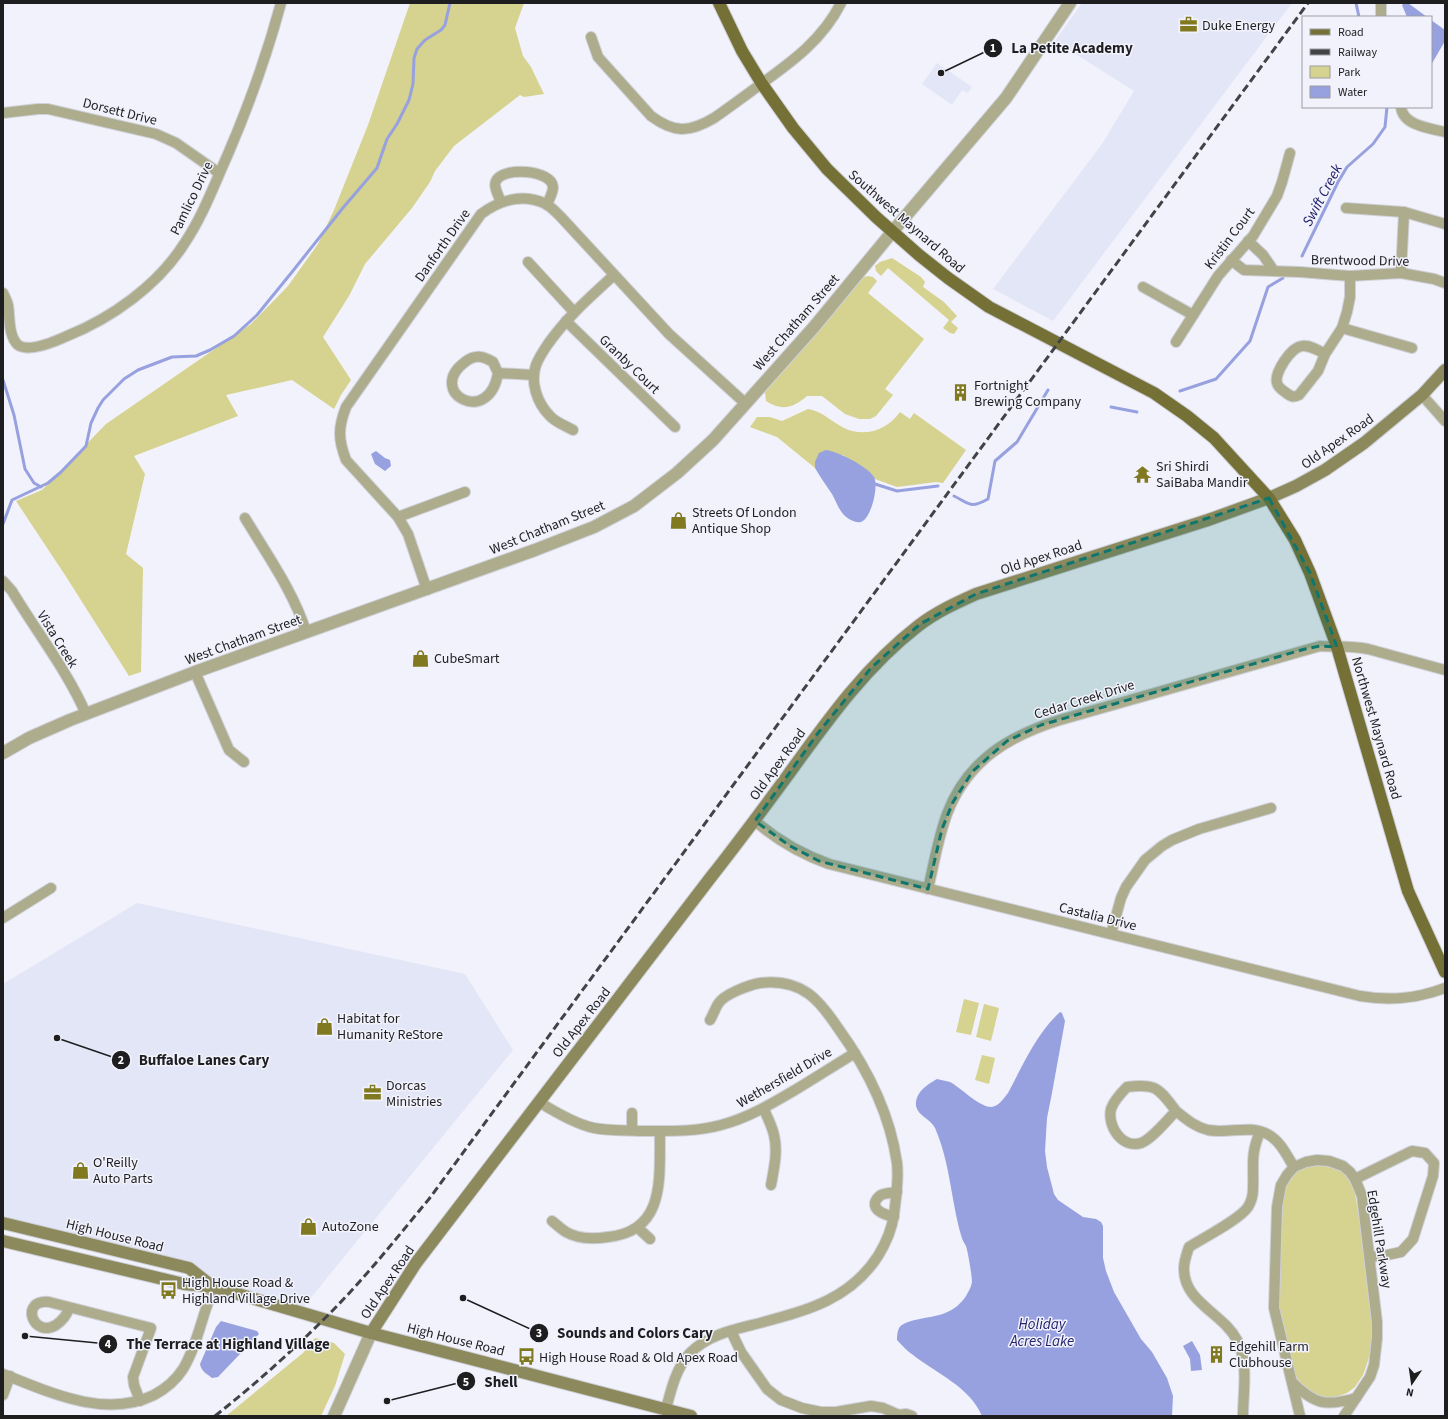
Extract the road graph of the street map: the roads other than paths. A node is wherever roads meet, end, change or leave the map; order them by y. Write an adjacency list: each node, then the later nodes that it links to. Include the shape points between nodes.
1 (281, 3): 13 (street, Pamlico Drive, via 242,121)
2 (718, 3): 8 (main road, Southwest Maynard Road)
3 (841, 3): 8 (street, via 827,26 808,47)
4 (1070, 3): 19 (street, West Chatham Street, via 1009,95)
5 (1381, 3): 6 (street)
6 (1381, 16)
7 (591, 37): 8 (street, via 598,57 651,116 670,127 692,129 701,126)
8 (762, 84): 19 (main road, Southwest Maynard Road, via 793,128 827,169)
9 (1401, 108): 11 (street, via 1403,115 1411,122)
10 (3, 113): 13 (street, Dorsett Drive, via 48,109 156,134 176,143)
11 (1445, 132)
12 (1290, 153): 20 (street, Kristin Court, via 1277,196)
13 (219, 173): 29 (street, Pamlico Drive, via 198,221 184,245 151,282 108,317 54,342 24,348 13,337 8,304)
14 (501, 202): 15 (street, Danforth Drive, via 523,198); 15 (street, via 495,184 502,175 507,172 537,173 552,183); 47 (street, Danforth Drive, via 481,214 346,407 341,420 339,436 346,460)
15 (547, 205): 25 (street, Danforth Drive)
16 (1346, 208): 17 (street)
17 (1404, 212): 18 (street); 24 (street)
18 (1445, 224)
19 (893, 231): 41 (street, West Chatham Street, via 814,327); 46 (main road, Southwest Maynard Road, via 948,278 989,307 1154,393 1214,438)
20 (1248, 241): 21 (street, Kristin Court); 23 (street, via 1263,255)
21 (1231, 260): 23 (street, Brentwood Drive, via 1244,270); 31 (street, Kristin Court)
22 (528, 262): 30 (street)
23 (1274, 271): 26 (street, Brentwood Drive)
24 (1401, 273): 26 (street, Brentwood Drive); 27 (street, Brentwood Drive)
25 (614, 275): 30 (street); 41 (street, Danforth Drive, via 669,334)
26 (1350, 276): 33 (street, via 1350,297)
27 (1445, 283)
28 (1143, 288): 31 (street)
29 (3, 294)
30 (574, 312): 32 (street)
31 (1193, 315): 34 (street, Kristin Court)
32 (566, 321): 39 (street, via 540,355); 43 (street, Granby Court)
33 (1342, 328): 35 (street); 36 (street)
34 (1176, 342)
35 (1412, 348)
36 (1325, 354): 36 (street, via 1318,371 1299,395 1291,396 1278,386 1277,377 1293,350 1309,346)
37 (1445, 370): 40 (main road, Old Apex Road)
38 (498, 373): 38 (street, via 493,362 481,356 473,357 456,372 452,387 456,395 465,400 479,401 494,387); 39 (street)
39 (534, 375): 44 (street, via 537,394 544,409 550,417)
40 (1422, 394): 42 (street); 46 (main road, Old Apex Road, via 1364,443 1325,470)
41 (745, 403): 50 (street, West Chatham Street, via 713,440 634,506 594,527)
42 (1445, 421)
43 (675, 427)
44 (573, 430)
45 (465, 492): 47 (street)
46 (1269, 498): 52 (main road, Northwest Maynard Road, via 1295,540); 59 (main road, Old Apex Road, via 976,594 920,624 871,668 850,691)
47 (398, 517): 50 (street, Danforth Drive, via 408,534)
48 (245, 518): 51 (street, via 292,598)
49 (3, 581): 55 (street, Vista Creek, via 57,661)
50 (427, 590): 51 (street, West Chatham Street)
51 (306, 632): 54 (street, West Chatham Street)
52 (1338, 647): 53 (street, Cedar Creek Drive, via 1368,649); 61 (street, Cedar Creek Drive, via 1320,646 1305,649 1060,720 1026,731 1007,741 973,771 952,802 942,829); 64 (main road, Northwest Maynard Road, via 1408,892)
53 (1445, 670)
54 (195, 672): 55 (street, West Chatham Street); 57 (street, via 229,750)
55 (86, 714): 56 (street, West Chatham Street, via 29,738)
56 (3, 753)
57 (244, 762)
58 (1271, 808): 63 (street, via 1199,829 1162,846 1145,860 1126,888)
59 (755, 821): 61 (street, Castalia Drive, via 790,846 819,860); 68 (main road, Old Apex Road)
60 (51, 888): 62 (street)
61 (928, 888): 63 (street, Castalia Drive)
62 (3, 918)
63 (1111, 934): 65 (street, Castalia Drive, via 1360,996 1389,999 1416,997)
64 (1445, 972)
65 (1445, 988)
66 (710, 1020): 67 (street, via 719,1003 746,986 776,982 787,984 810,994)
67 (855, 1053): 69 (street, Wethersfield Drive); 78 (street, via 873,1085 887,1120 897,1163)
68 (539, 1102): 72 (street, Wethersfield Drive, via 583,1125 606,1130); 89 (main road, Old Apex Road, via 416,1263)
69 (764, 1108): 73 (street, Wethersfield Drive, via 720,1126 698,1130); 77 (street, via 776,1146)
70 (1176, 1111): 70 (street, via 1140,1143 1124,1140 1117,1135 1111,1124 1110,1116 1116,1099 1128,1087 1146,1086 1157,1089); 74 (street, via 1190,1123 1206,1130)
71 (632, 1113): 72 (street)
72 (632, 1130): 73 (street, Wethersfield Drive)
73 (660, 1131): 82 (street, via 657,1193 646,1220)
74 (1260, 1132): 75 (street, via 1279,1143); 100 (street, via 1252,1154 1253,1190 1248,1207 1234,1219 1189,1247 1184,1267 1192,1294 1227,1327 1240,1347 1244,1368)
75 (1294, 1167): 76 (street, Edgehill Parkway, via 1317,1160 1329,1161 1343,1166); 91 (street, via 1286,1175 1279,1195 1274,1291 1276,1320)
76 (1355, 1179): 85 (street, Edgehill Parkway, via 1362,1196); 85 (street, via 1412,1151 1425,1153 1434,1163 1433,1176 1413,1239 1401,1252)
77 (771, 1185)
78 (896, 1192): 79 (street); 79 (street, via 881,1195 875,1201 878,1210)
79 (894, 1217): 88 (street, via 888,1239 876,1260 846,1290 814,1307)
80 (552, 1221): 82 (street, via 566,1232 586,1238 614,1237 628,1234)
81 (3, 1223): 86 (main road, High House Road, via 189,1268)
82 (638, 1228): 83 (street)
83 (650, 1239)
84 (3, 1241): 86 (main road, High House Road, via 184,1284)
85 (1370, 1257): 93 (street, Edgehill Parkway, via 1377,1322 1376,1353 1370,1377)
86 (214, 1287): 89 (main road, High House Road); 94 (street, via 182,1372 160,1392)
87 (69, 1308): 94 (street, via 151,1328 133,1377)
88 (731, 1330): 95 (street, via 705,1341 690,1354 679,1369); 98 (street, via 741,1352 767,1389 781,1400 821,1412 871,1406)
89 (371, 1333): 95 (main road, High House Road); 96 (street, Old Apex Road)
90 (6, 1375): 92 (street); 94 (street, via 86,1403 117,1406)
91 (1292, 1382): 93 (street, via 1305,1395 1322,1402); 101 (street)
92 (3, 1395)
93 (1356, 1398): 102 (street, Edgehill Parkway)
94 (140, 1401)
95 (666, 1409): 97 (main road, High House Road)
96 (334, 1416)
97 (691, 1416)
98 (898, 1416): 99 (street)
99 (912, 1416)
100 (1243, 1416)
101 (1300, 1416)
102 (1344, 1416)

